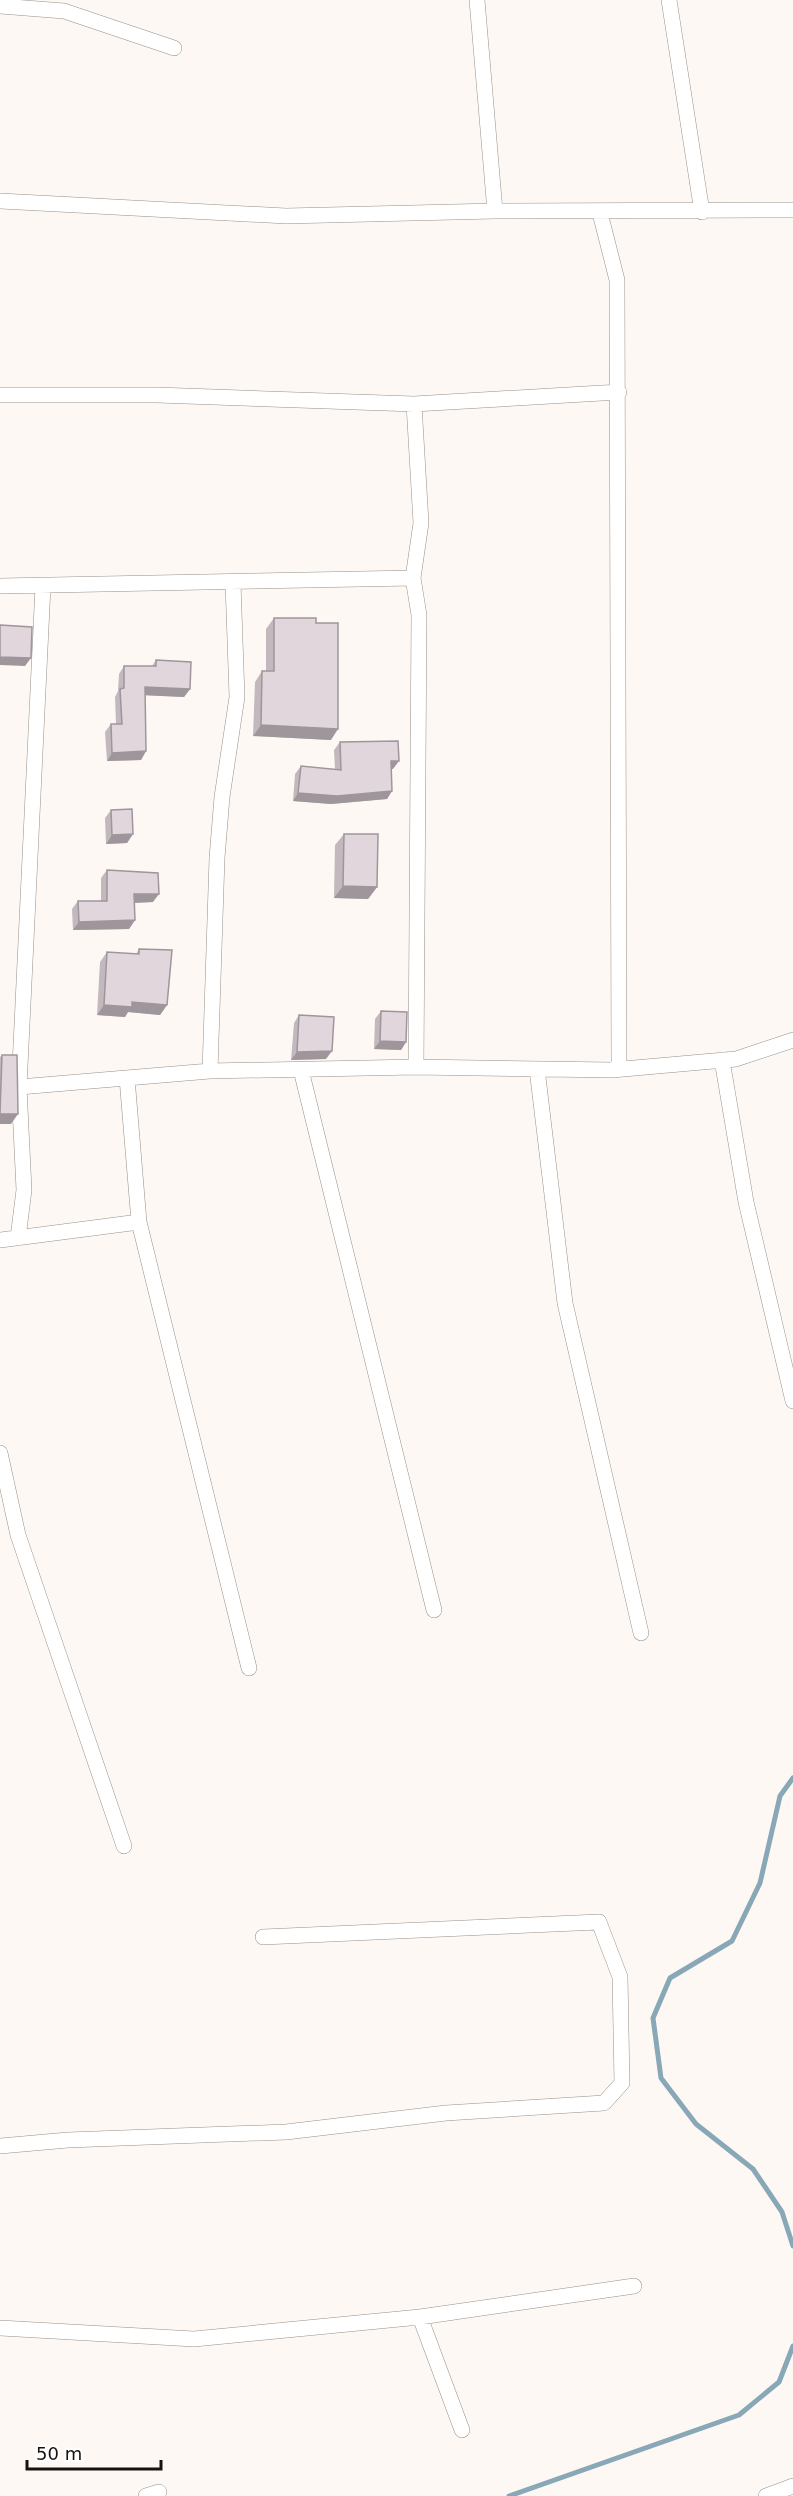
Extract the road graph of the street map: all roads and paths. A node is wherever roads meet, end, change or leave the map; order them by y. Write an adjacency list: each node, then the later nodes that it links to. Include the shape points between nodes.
1 (477, 0): 7 (street)
2 (669, 0): 8 (street)
3 (0, 6): 4 (street, via 63,11)
4 (174, 48)
5 (0, 201): 7 (street, via 286,216)
6 (793, 210): 8 (street)
7 (495, 211): 9 (street)
8 (702, 212): 9 (street)
9 (600, 213): 10 (street, via 617,280)
10 (619, 392): 12 (street); 22 (street, via 620,1060 619,1067)
11 (0, 395): 12 (street, via 157,395)
12 (414, 404): 13 (street, via 421,523)
13 (413, 578): 14 (street); 19 (street, via 419,615)
14 (233, 583): 16 (street); 23 (street, via 237,697 217,858)
15 (0, 586): 16 (street)
16 (43, 586): 25 (street)
17 (793, 1040): 18 (street)
18 (722, 1060): 22 (street); 29 (street, via 746,1202)
19 (416, 1067): 20 (street); 21 (street)
20 (537, 1069): 22 (street); 32 (street, via 566,1303)
21 (301, 1070): 23 (street); 31 (street)
22 (612, 1070)
23 (210, 1071): 24 (street)
24 (127, 1078): 25 (street); 26 (street)
25 (19, 1087): 27 (street, via 24,1190)
26 (139, 1222): 27 (street); 33 (street)
27 (18, 1238): 28 (street)
28 (0, 1240)
29 (793, 1401)
30 (0, 1453): 34 (street, via 18,1535)
31 (434, 1610)
32 (641, 1633)
33 (249, 1668)
34 (124, 1846)
35 (263, 1937): 36 (street, via 599,1922 620,1977 622,2083 604,2103 595,2104 446,2113 286,2132)
36 (0, 2146)
37 (634, 2286): 38 (street)
38 (420, 2317): 39 (street, via 194,2339); 40 (street)
39 (0, 2328)
40 (462, 2430)
41 (793, 2486): 42 (street)
42 (766, 2496)

